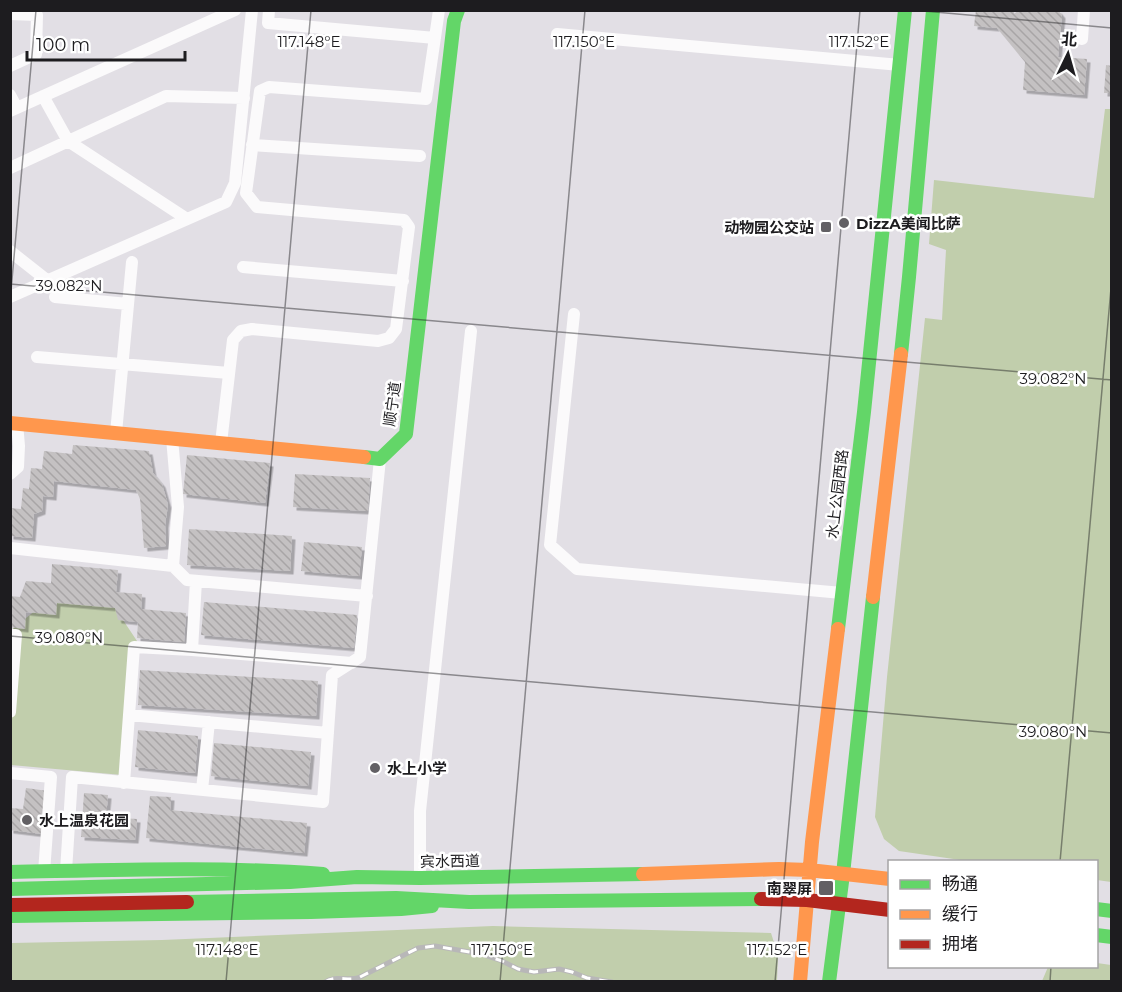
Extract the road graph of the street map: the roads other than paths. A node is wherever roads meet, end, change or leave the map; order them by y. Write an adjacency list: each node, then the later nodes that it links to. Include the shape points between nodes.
1 (235, 10): 17 (street)
2 (252, 10): 18 (street)
3 (269, 10): 12 (street, via 268,23)
4 (439, 10): 12 (street)
5 (458, 10): 42 (main road, 顺宁道, via 406,434)
6 (905, 10): 14 (main road, 水上公园西路)
7 (933, 10): 66 (main road, via 906,301)
8 (1084, 10): 13 (street)
9 (35, 13): 10 (street); 15 (street, via 36,54)
10 (10, 14)
11 (557, 34): 14 (street)
12 (435, 38): 21 (street, via 426,99 269,87 260,91)
13 (1082, 39)
14 (900, 65): 47 (main road, 水上公园西路)
15 (10, 66)
16 (10, 94): 19 (street)
17 (42, 96): 19 (street); 20 (street)
18 (244, 98): 20 (street, via 166,96); 24 (street, via 236,183 226,202)
19 (14, 109)
20 (68, 141): 23 (street); 24 (street)
21 (252, 145): 22 (street); 29 (street, via 246,193 257,207 404,220 410,227)
22 (420, 156)
23 (10, 168)
24 (187, 219): 28 (street)
25 (10, 251): 28 (street)
26 (132, 261): 32 (street)
27 (243, 267): 29 (street)
28 (48, 281): 30 (street)
29 (403, 281): 37 (street, via 396,329 389,338 378,341 252,328 241,331 233,340)
30 (10, 297)
31 (55, 297): 32 (street)
32 (128, 304): 36 (street)
33 (574, 314): 47 (street, via 550,546 577,569)
34 (471, 331): 68 (street, via 420,811)
35 (37, 357): 36 (street)
36 (123, 364): 37 (street); 39 (street)
37 (229, 373): 41 (street)
38 (14, 423): 39 (main road); 43 (street, via 18,467)
39 (116, 433): 40 (main road)
40 (172, 438): 41 (main road); 45 (street, via 178,507)
41 (221, 443): 42 (main road)
42 (380, 459): 48 (street)
43 (10, 474)
44 (10, 548): 45 (street)
45 (173, 566): 46 (street, via 187,580)
46 (196, 581): 48 (street); 50 (street)
47 (842, 593): 62 (main road, 水上公园西路)
48 (367, 596): 51 (street, via 360,657)
49 (10, 635): 52 (street, via 16,635)
50 (192, 650): 51 (street); 54 (street, via 134,647)
51 (352, 663): 56 (street, via 332,675)
52 (12, 669): 53 (street)
53 (10, 712)
54 (129, 715): 55 (street); 60 (street)
55 (209, 722): 56 (street); 61 (street)
56 (328, 733): 61 (street, via 323,802)
57 (10, 773): 58 (street)
58 (51, 777): 59 (street); 65 (street)
59 (72, 777): 60 (street); 63 (street)
60 (124, 783): 61 (street)
61 (202, 790)
62 (809, 870): 66 (main road, 宾水西道); 68 (main road, 宾水西道); 71 (main road, 水上公园西路)
63 (66, 871): 65 (main road); 67 (main road, via 221,868)
64 (10, 872): 65 (main road)
65 (44, 872)
66 (843, 874): 69 (main road, 宾水西道); 73 (main road)
67 (357, 878): 68 (main road, 宾水西道); 70 (main road, 宾水西道)
68 (420, 878)
69 (888, 879)
70 (10, 889)
71 (807, 900): 72 (main road); 73 (main road); 77 (main road, 水上公园西路)
72 (470, 902): 74 (main road, via 396,898); 76 (main road, via 311,912)
73 (840, 904): 75 (main road); 78 (main road)
74 (10, 905)
75 (888, 910)
76 (10, 916)
77 (800, 981)
78 (829, 981)

